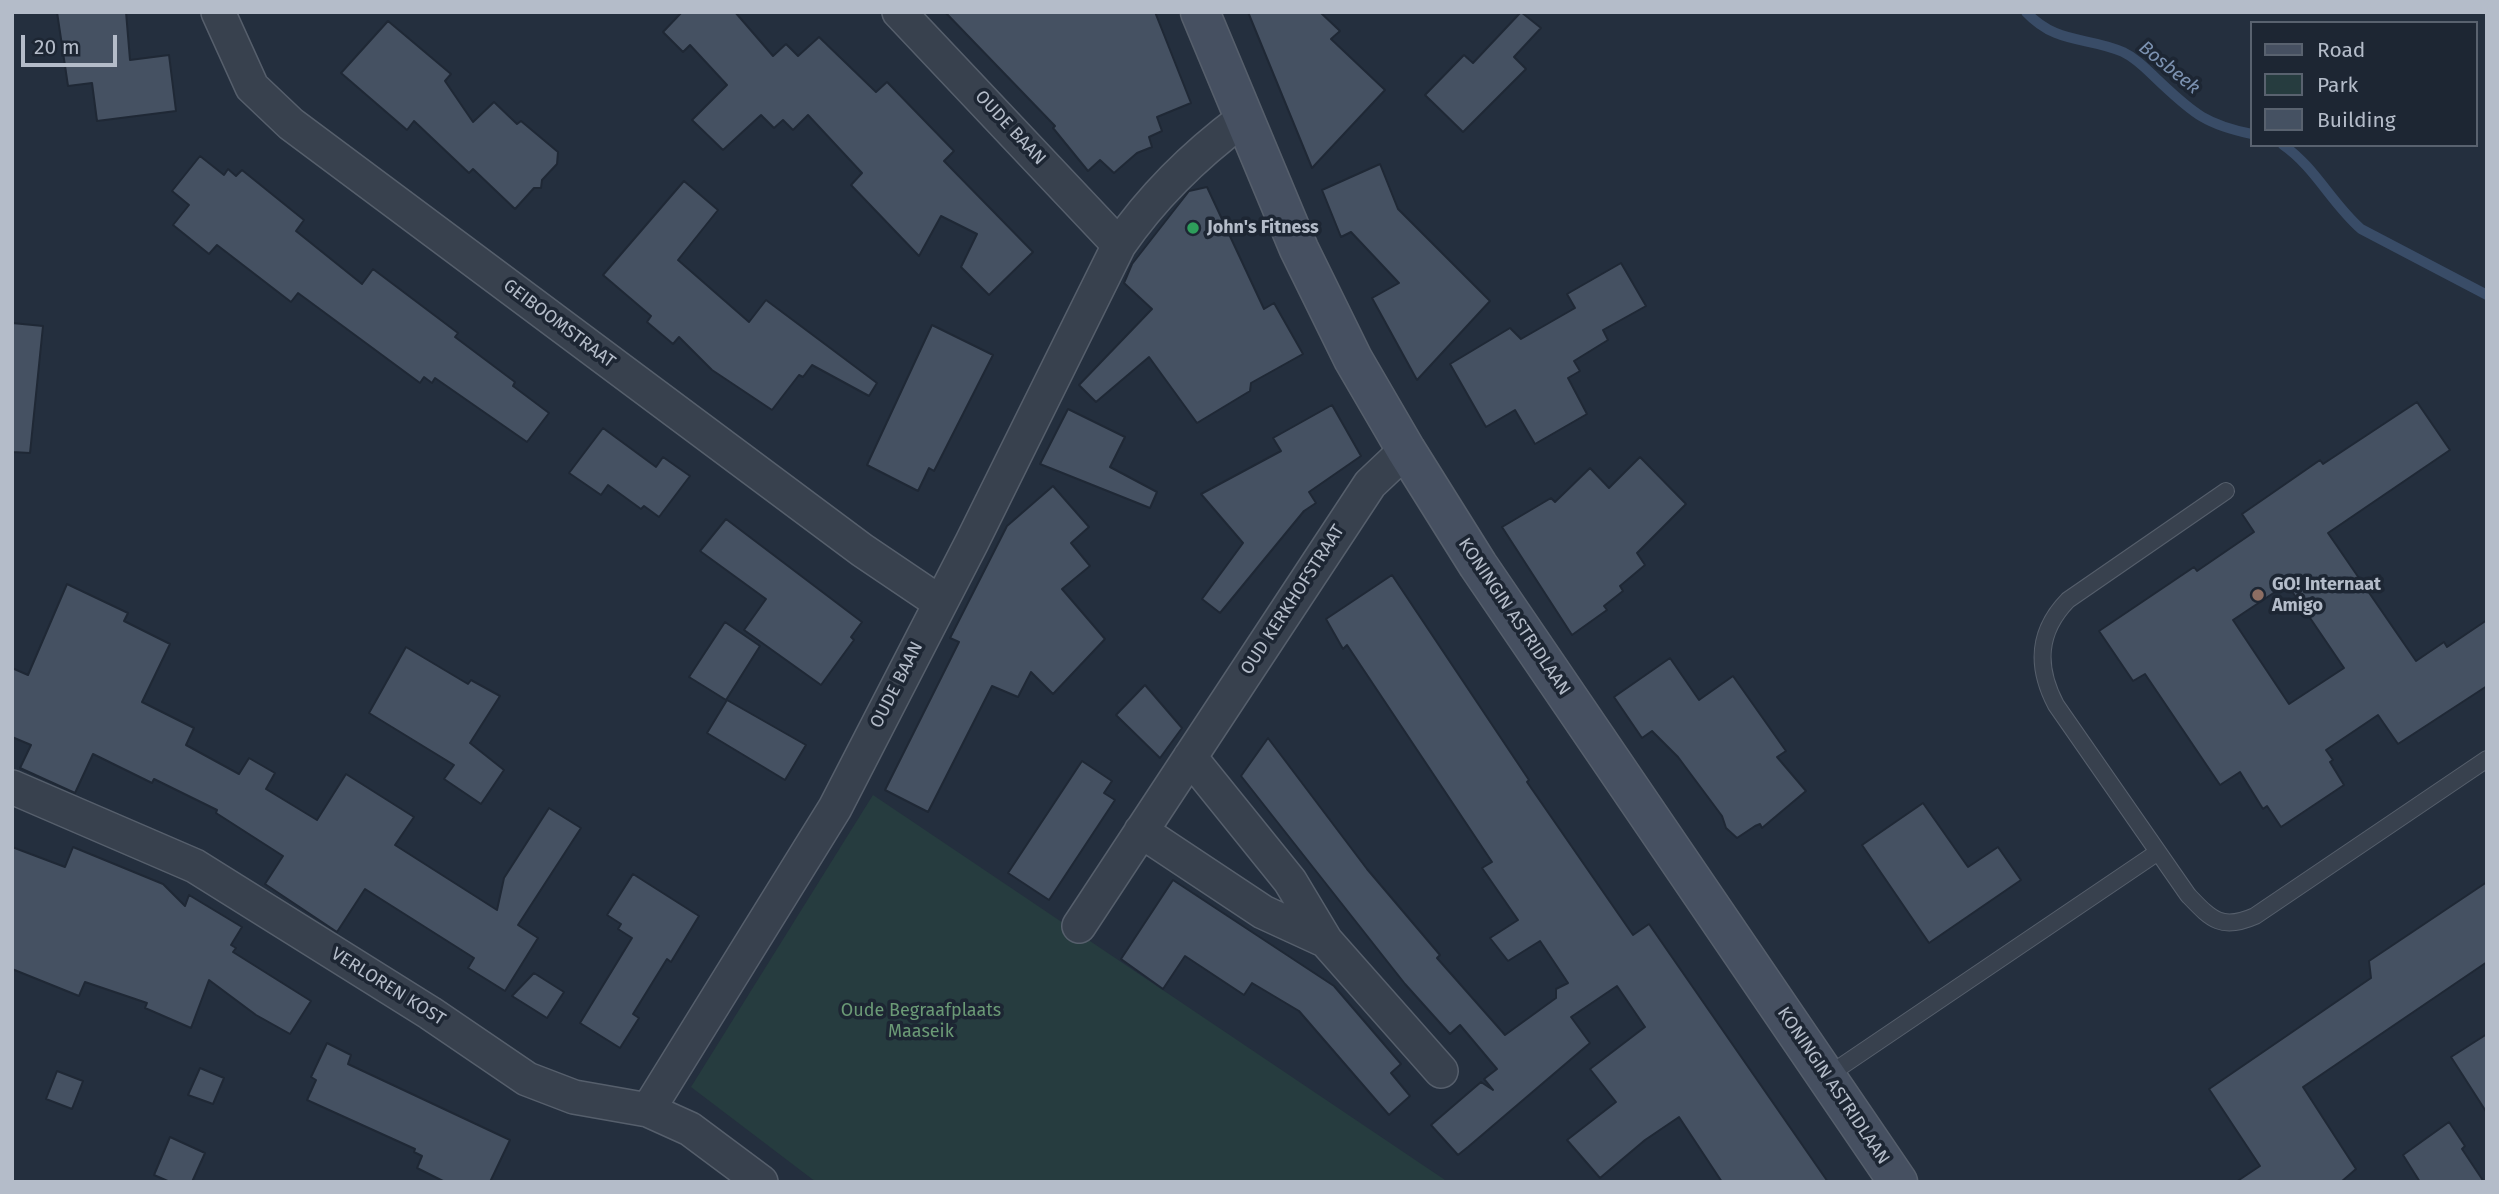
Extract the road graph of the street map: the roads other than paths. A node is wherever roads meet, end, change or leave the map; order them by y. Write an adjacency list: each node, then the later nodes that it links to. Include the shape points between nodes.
1 (218, 12): 8 (street, GEIBOOMSTRAAT, via 251,87 291,124 862,550)
2 (899, 12): 5 (street, OUDE BAAN)
3 (1200, 12): 4 (main road, KONINGIN ASTRIDLAAN)
4 (1243, 120): 5 (street, OUDE BAAN, via 1186,168 1140,215); 6 (main road, KONINGIN ASTRIDLAAN, via 1353,359)
5 (1119, 245): 8 (street, OUDE BAAN)
6 (1406, 450): 9 (street, OUD KERKHOFSTRAAT, via 1370,484); 17 (main road, KONINGIN ASTRIDLAAN, via 1478,565)
7 (2226, 491): 13 (lane, via 2068,600 2051,622 2041,652 2046,685 2056,705)
8 (939, 602): 18 (street, OUDE BAAN, via 835,808)
9 (1189, 757): 12 (street, OUD KERKHOFSTRAAT); 15 (street, via 1290,881)
10 (2487, 759): 13 (lane, via 2241,922 2214,919 2188,895)
11 (12, 787): 18 (street, VERLOREN KOST, via 195,866 527,1079 575,1097)
12 (1141, 831): 14 (street, OUD KERKHOFSTRAAT); 15 (street, via 1263,912)
13 (2158, 852): 17 (lane)
14 (1079, 926)
15 (1326, 941): 16 (street)
16 (1441, 1071)
17 (1826, 1076): 20 (main road, KONINGIN ASTRIDLAAN)
18 (648, 1111): 19 (street, VERLOREN KOST, via 690,1129)
19 (761, 1182)
20 (1898, 1182)

